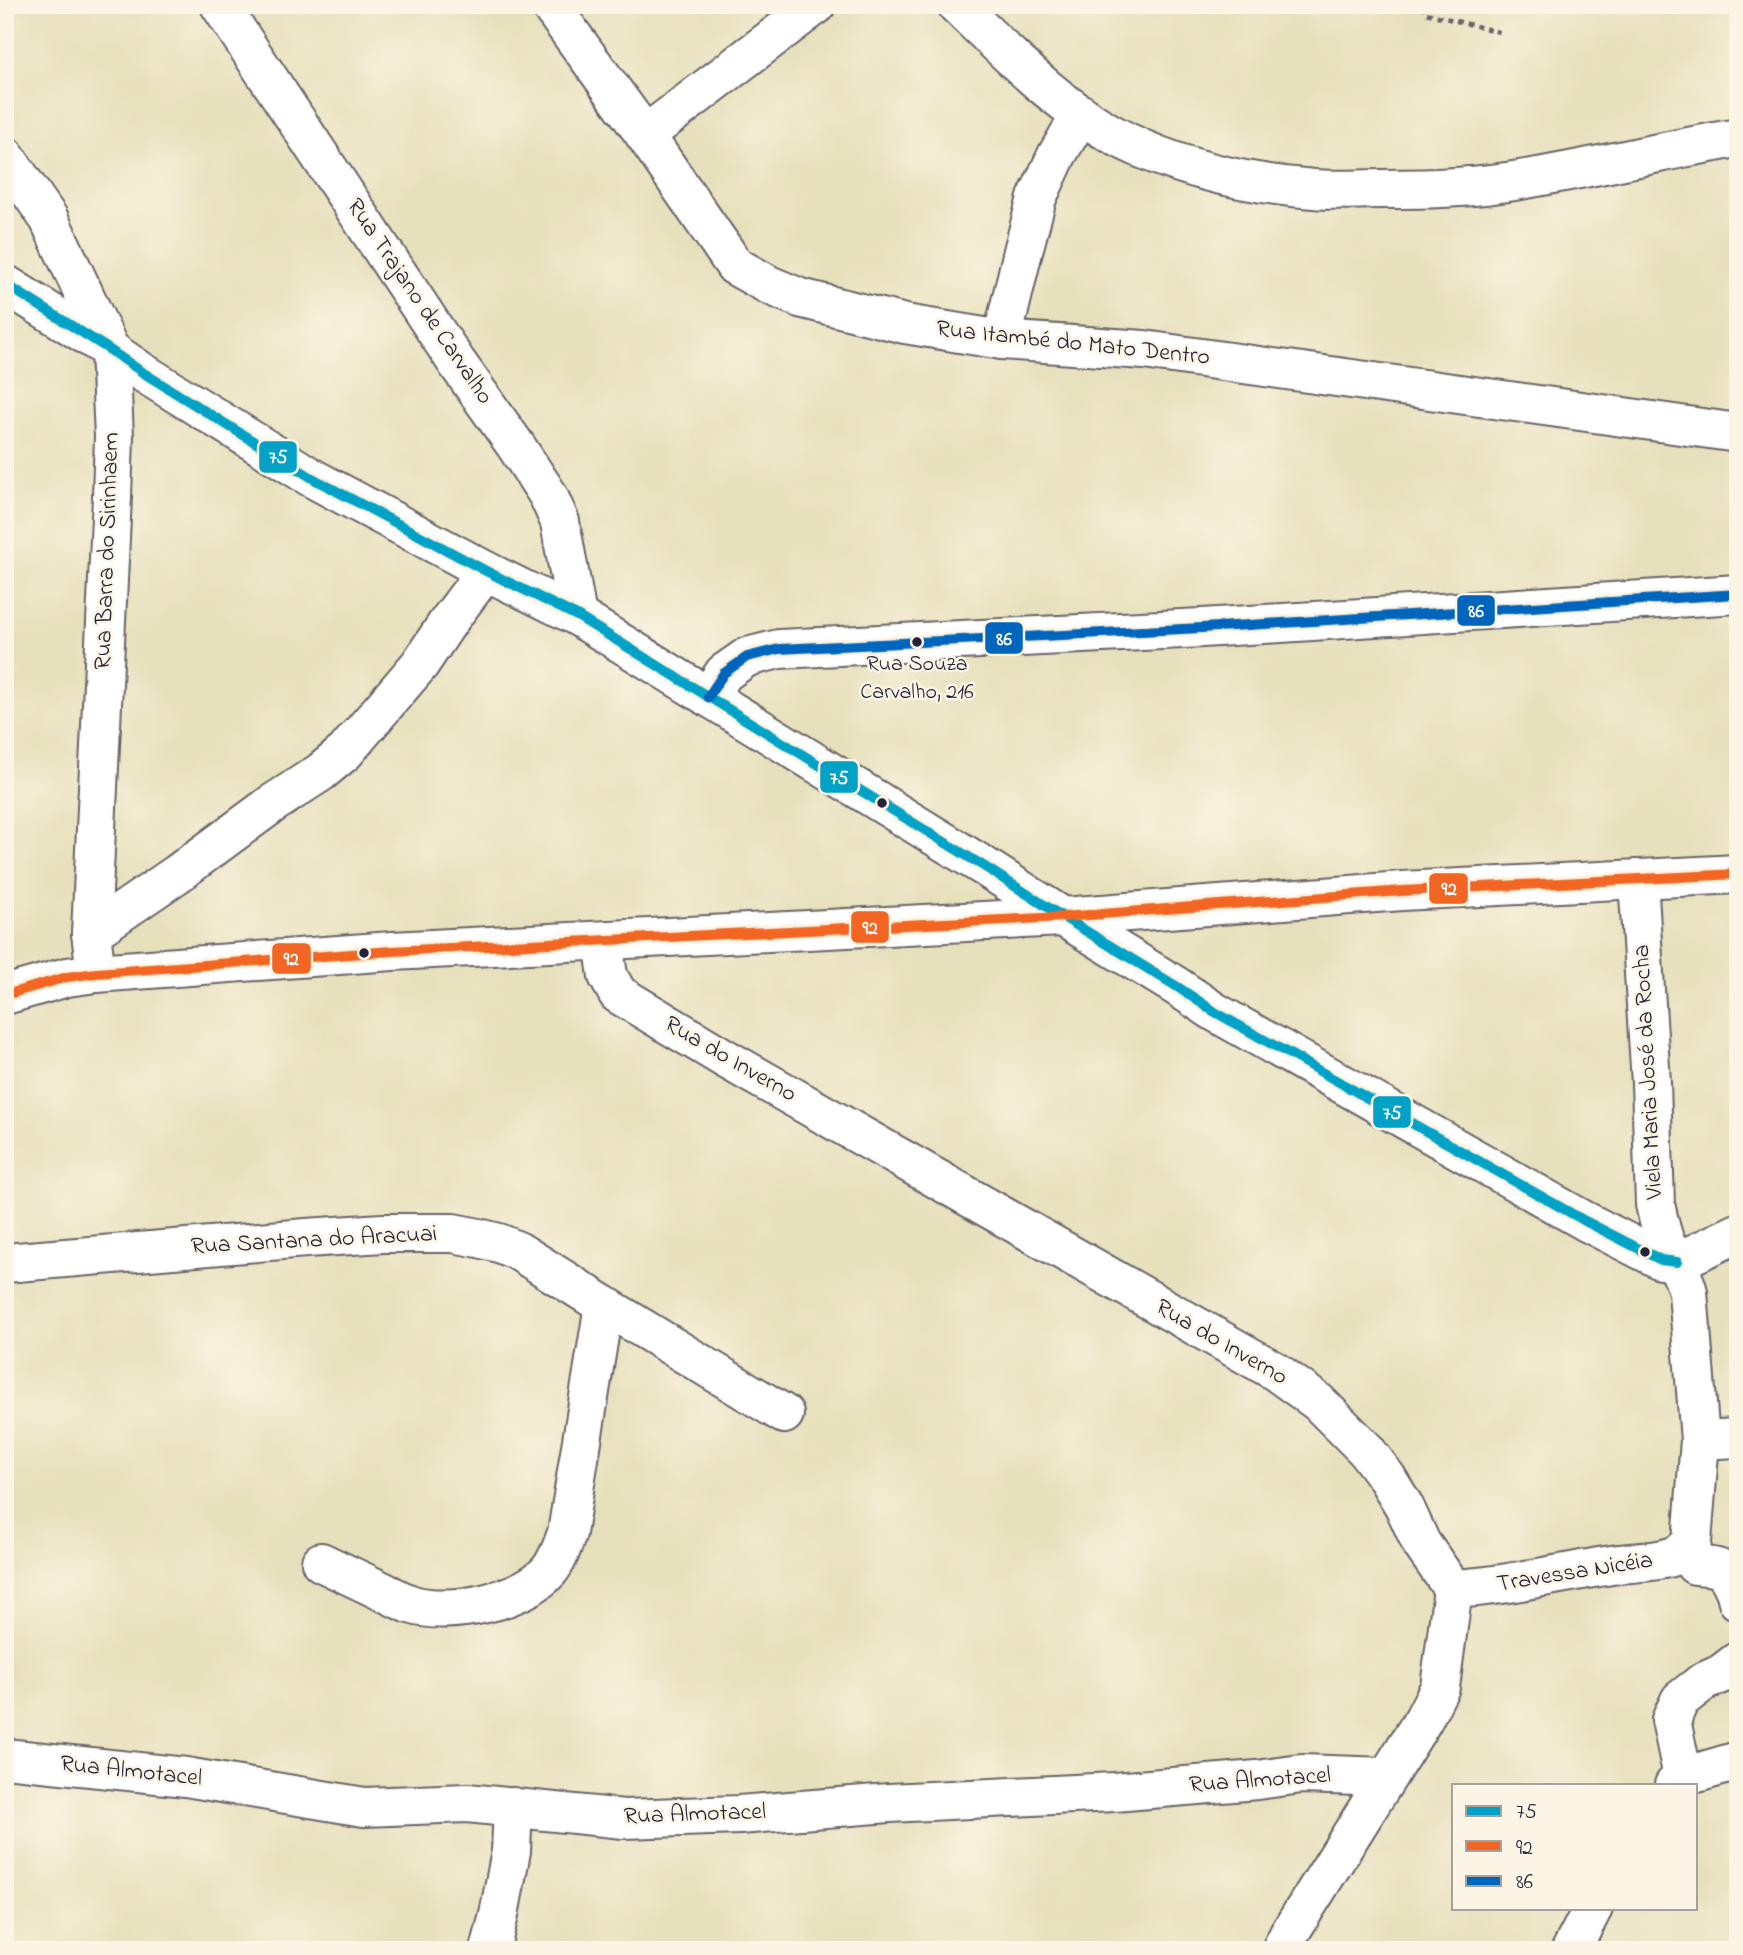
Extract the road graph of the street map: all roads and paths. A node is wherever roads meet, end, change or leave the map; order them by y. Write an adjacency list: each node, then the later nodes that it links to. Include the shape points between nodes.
1 (220, 5): 17 (street, Rua Trajano de Carvalho, via 548,495 560,522)
2 (550, 5): 8 (street, Rua Itambé do Mato Dentro)
3 (816, 5): 8 (street)
4 (957, 5): 7 (street)
5 (1422, 5): 6 (path, via 1426,13)
6 (1503, 33)
7 (1081, 114): 9 (street, via 1124,140 1210,173 1316,189 1429,189 1517,180); 12 (street, via 1037,198)
8 (645, 135): 12 (street, Rua Itambé do Mato Dentro, via 735,266 800,298 905,324)
9 (1738, 138)
10 (5, 156): 13 (street, Rua Barra do Sirinhaem, via 49,219)
11 (5, 284): 13 (street)
12 (1002, 340): 14 (street, Rua Itambé do Mato Dentro, via 1144,350)
13 (110, 349): 15 (street, via 314,479); 22 (street, Rua Barra do Sirinhaem, via 114,437)
14 (1738, 433)
15 (486, 572): 17 (street); 22 (street, via 420,664 345,752)
16 (1738, 594): 18 (street, via 779,649 747,657 723,673)
17 (577, 616): 18 (street)
18 (708, 697): 21 (street)
19 (1738, 874): 20 (street)
20 (1638, 879): 21 (street, via 1402,891); 27 (street, Viela Maria José da Rocha, via 1655,1203 1658,1223)
21 (1063, 917): 23 (street); 27 (street, via 1215,1012 1585,1221 1661,1260)
22 (91, 933): 24 (street, Rua Barra do Sirinhaem)
23 (603, 941): 24 (street); 35 (street, Rua do Inverno, via 608,976 618,994 1275,1371 1318,1402 1387,1478)
24 (96, 973): 25 (street)
25 (5, 995)
26 (1738, 1233): 27 (street)
27 (1676, 1262): 32 (street, Viela Maria José da Rocha, via 1688,1292)
28 (5, 1264): 29 (street, Rua Santana do Aracuai, via 306,1238 453,1233 518,1251)
29 (604, 1305): 30 (street, Rua Santana do Aracuai); 34 (street, via 567,1533 547,1573 503,1598 466,1609 447,1609 413,1605)
30 (784, 1413)
31 (1738, 1438): 32 (street)
32 (1700, 1440): 33 (street, Viela Maria José da Rocha)
33 (1694, 1553): 35 (street, Travessa Nicéia, via 1684,1550 1660,1560); 36 (street, via 1727,1576)
34 (321, 1562)
35 (1453, 1589): 40 (street, via 1440,1687)
36 (1738, 1601)
37 (1738, 1661): 41 (street, via 1680,1700 1671,1720)
38 (5, 1758): 42 (street, Rua Almotacel, via 186,1777 364,1807 467,1803)
39 (1738, 1761): 41 (street)
40 (1387, 1777): 42 (street, Rua Almotacel, via 1301,1774 1114,1792 624,1819); 45 (street)
41 (1678, 1781)
42 (513, 1807): 44 (street, via 511,1850)
43 (1592, 1910): 46 (street)
44 (490, 1950)
45 (1281, 1950)
46 (1571, 1950)

